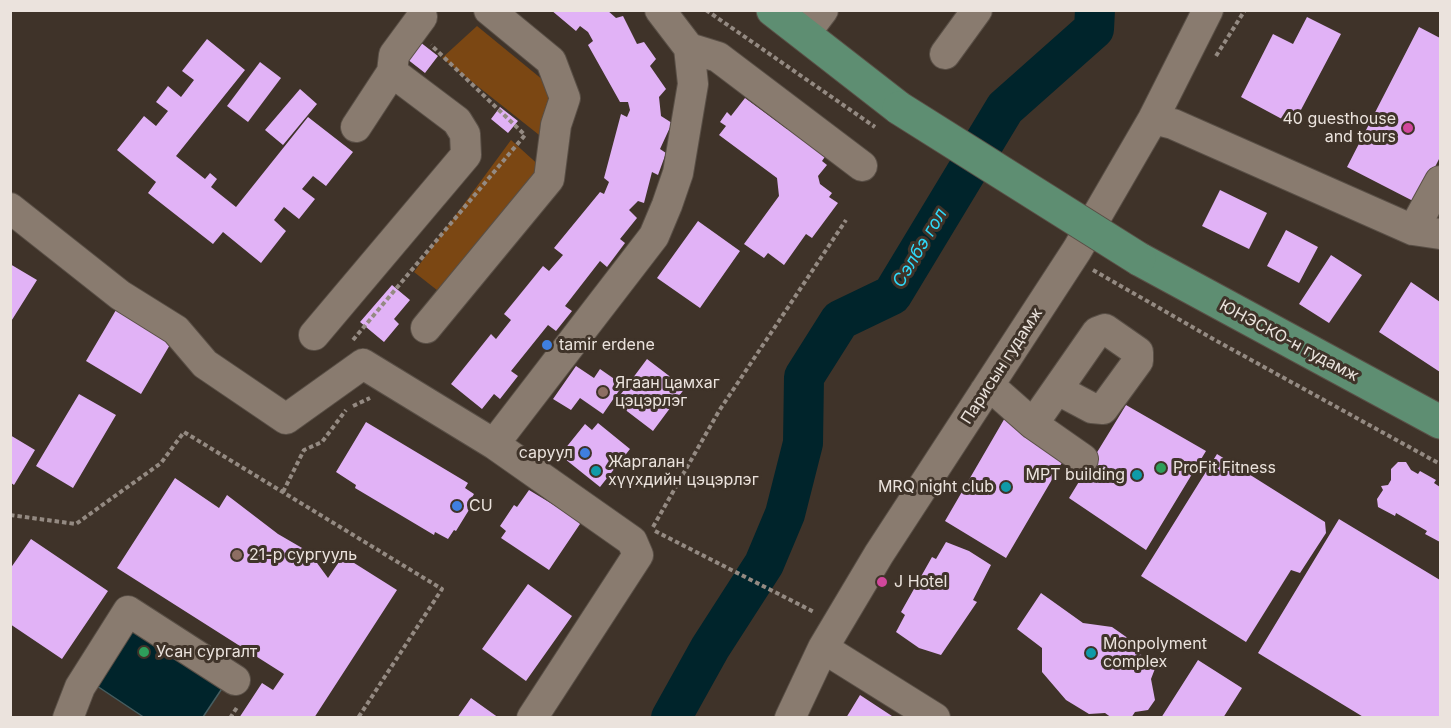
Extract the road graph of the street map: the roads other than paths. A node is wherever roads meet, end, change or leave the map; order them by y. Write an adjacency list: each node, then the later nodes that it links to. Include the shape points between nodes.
1 (489, 10): 17 (street, via 551,61 565,98 556,125 549,179)
2 (660, 10): 8 (street)
3 (773, 10): 7 (main road, ЮНЭСКО-н гудамж)
4 (977, 10): 9 (street)
5 (1208, 10): 11 (street, Парисын гудамж)
6 (420, 13): 10 (street, via 394,55)
7 (813, 23): 21 (main road, ЮНЭСКО-н гудамж, bridge, via 891,120)
8 (689, 48): 13 (street, via 718,57); 23 (street, via 693,84 687,125 678,173 654,236)
9 (945, 54)
10 (392, 72): 12 (street); 18 (street, via 457,121 465,134 466,155)
11 (1153, 119): 16 (street, via 1173,124); 20 (street, Парисын гудамж, via 1077,250)
12 (356, 127)
13 (862, 166)
14 (1440, 182): 16 (street)
15 (10, 208): 23 (street, via 120,295 176,330 205,364 286,419 363,364)
16 (1427, 232)
17 (426, 328)
18 (314, 335)
19 (1058, 390): 22 (street)
20 (985, 391): 22 (street, via 999,394); 25 (street, Парисын гудамж)
21 (1440, 422)
22 (1033, 424): 24 (street)
23 (494, 444): 28 (street, via 632,541 638,555)
24 (1083, 459)
25 (823, 648): 29 (street, Парисын гудамж); 30 (street)
26 (235, 680): 27 (street, via 128,611 80,687)
27 (68, 717)
28 (532, 717)
29 (790, 717)
30 (935, 717)

